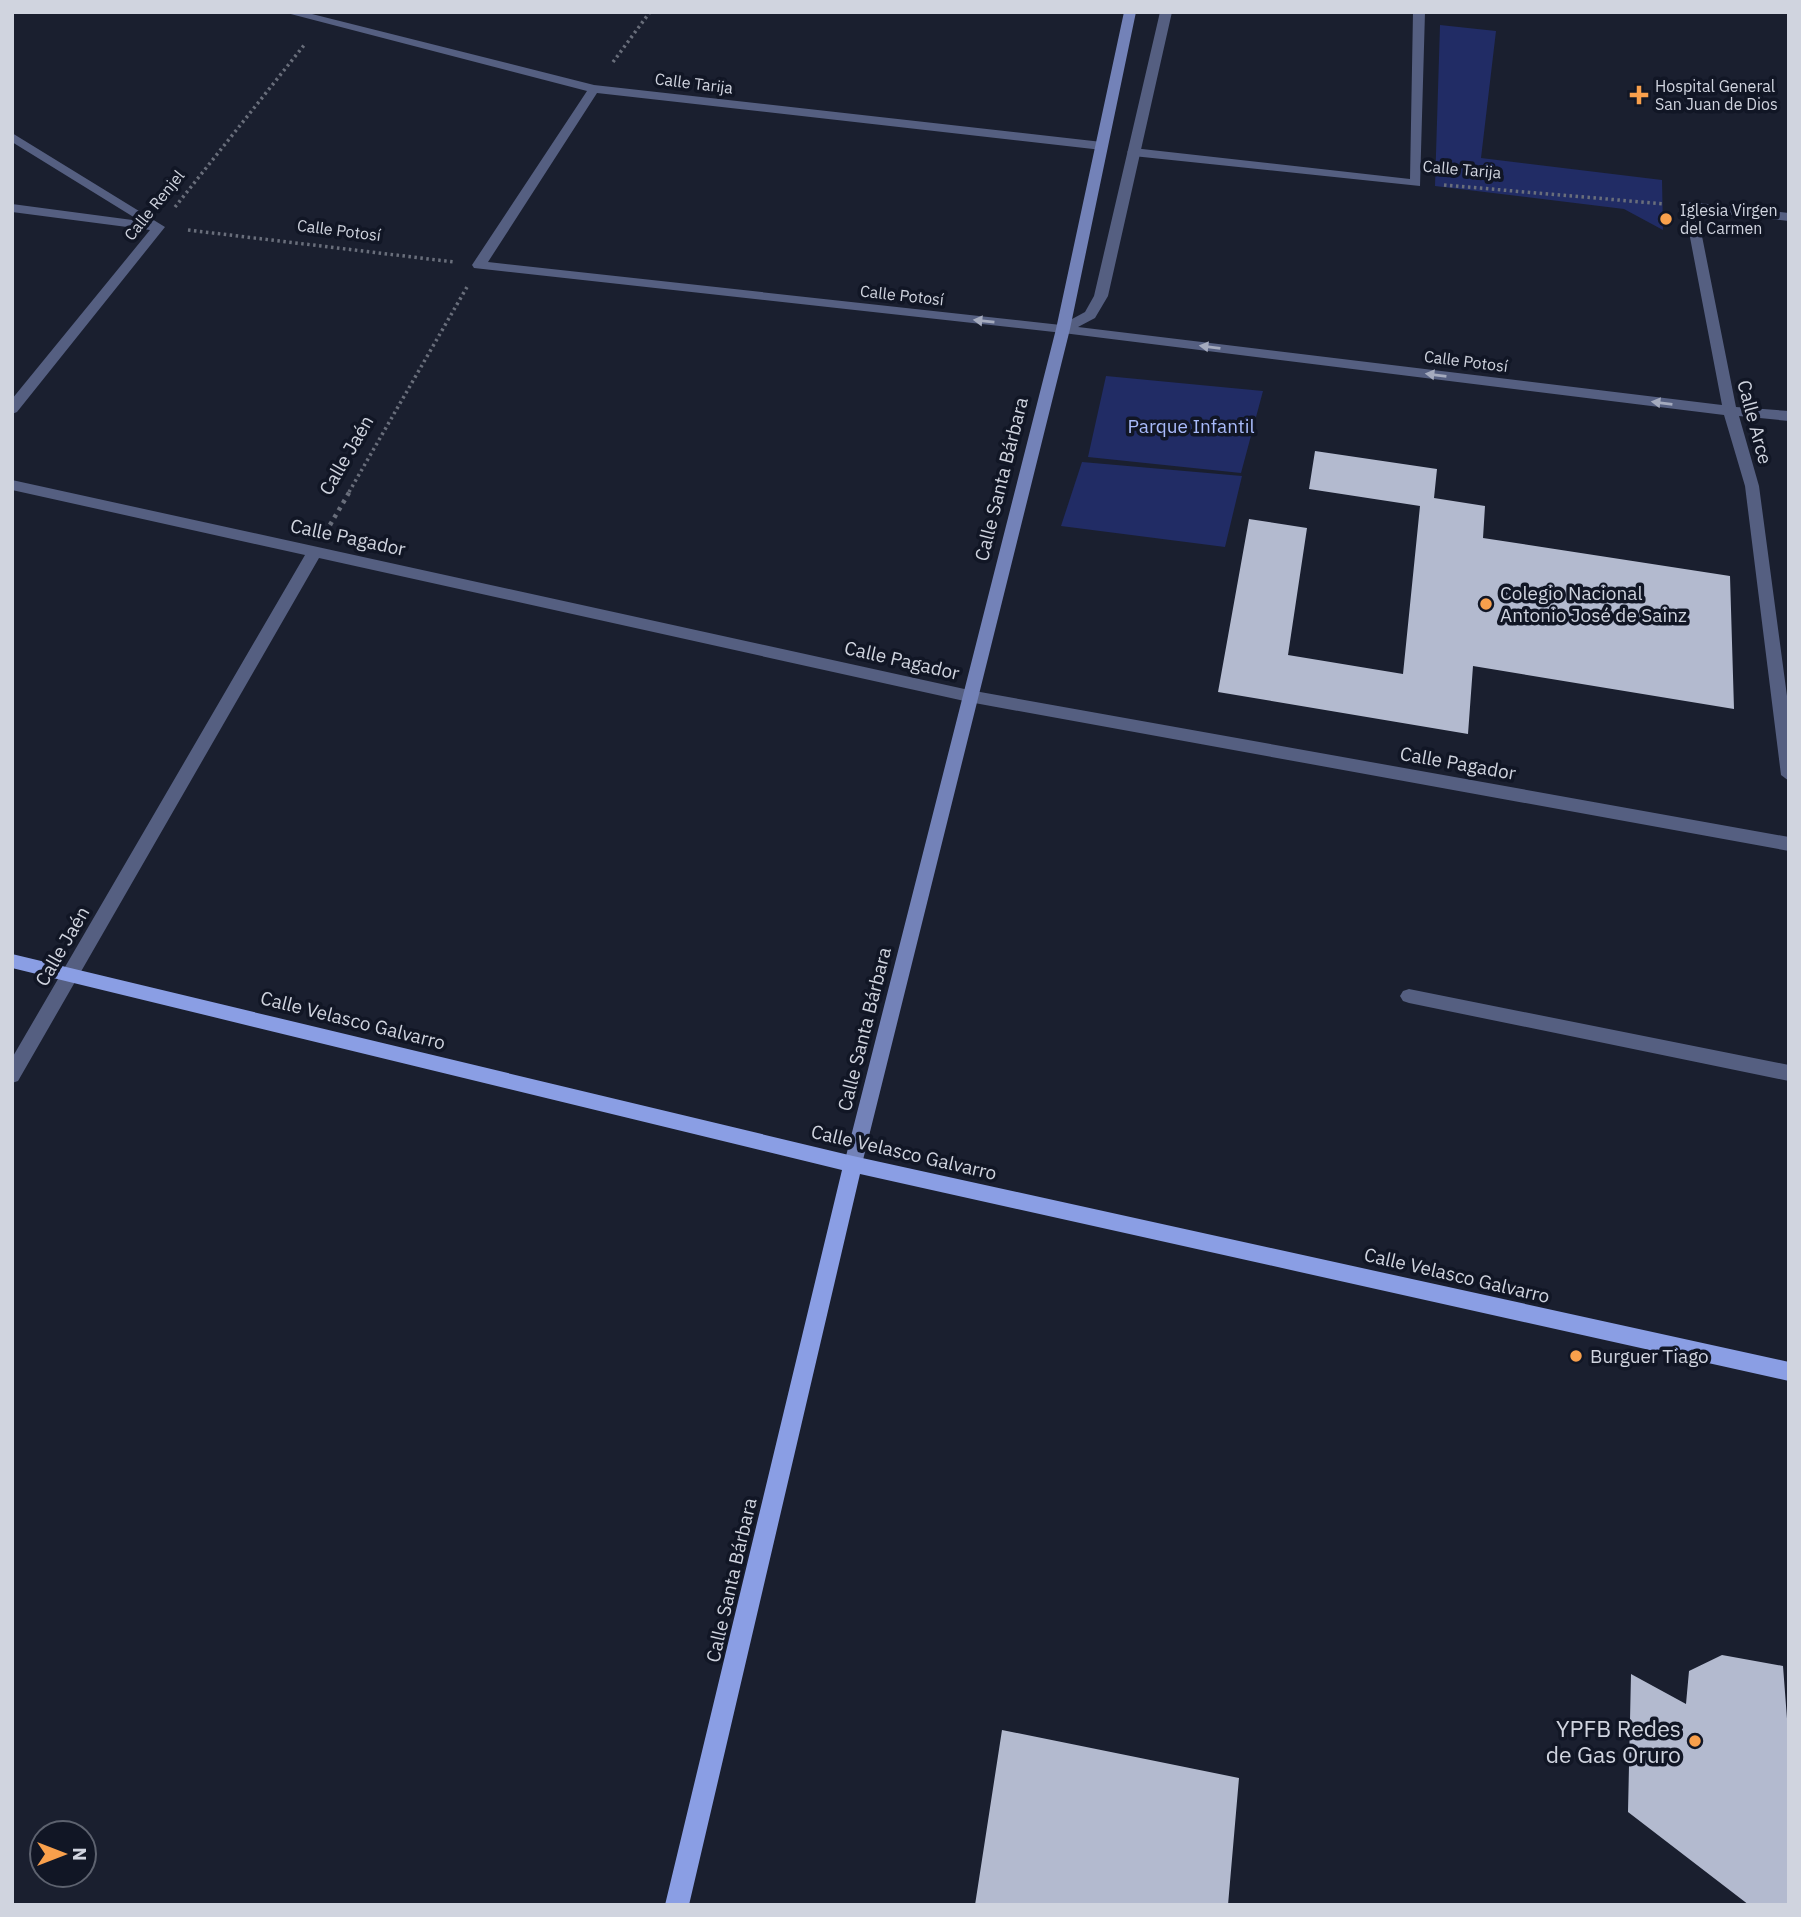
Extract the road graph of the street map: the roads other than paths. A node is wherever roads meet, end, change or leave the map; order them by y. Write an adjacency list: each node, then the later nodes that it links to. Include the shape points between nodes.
1 (289, 12): 5 (street, Calle Tarija)
2 (1130, 12): 7 (main road, Calle Santa Bárbara)
3 (1166, 12): 8 (street)
4 (1419, 12): 8 (street, Calle Tarija, via 1416,183)
5 (594, 89): 7 (street, Calle Tarija); 12 (street, Calle Potosí, one-way to 5, via 479,265)
6 (12, 137): 11 (street)
7 (1102, 146): 12 (main road, Calle Santa Bárbara)
8 (1133, 152): 12 (street, via 1101,296 1090,315)
9 (12, 208): 11 (street)
10 (1789, 217): 14 (street, Calle Arce, via 1690,206)
11 (159, 227): 13 (street, Calle Renjel)
12 (1063, 329): 14 (street, Calle Potosí, one-way to 12); 18 (main road, Calle Santa Bárbara)
13 (12, 409)
14 (1730, 411): 15 (street, Calle Potosí); 19 (street, Calle Arce, via 1752,486)
15 (1789, 416)
16 (12, 485): 17 (street, Calle Pagador)
17 (315, 551): 18 (street, Calle Pagador); 22 (street, Calle Jaén)
18 (969, 696): 20 (street, Calle Pagador); 26 (main road, Calle Santa Bárbara)
19 (1789, 775)
20 (1789, 844)
21 (12, 961): 22 (main road, Calle Velasco Galvarro)
22 (69, 974): 25 (street, Calle Jaén); 26 (main road, Calle Velasco Galvarro)
23 (1409, 996): 24 (street)
24 (1789, 1073)
25 (12, 1075)
26 (853, 1164): 27 (main road, Calle Velasco Galvarro); 28 (main road, Calle Santa Bárbara)
27 (1789, 1372)
28 (677, 1905)

